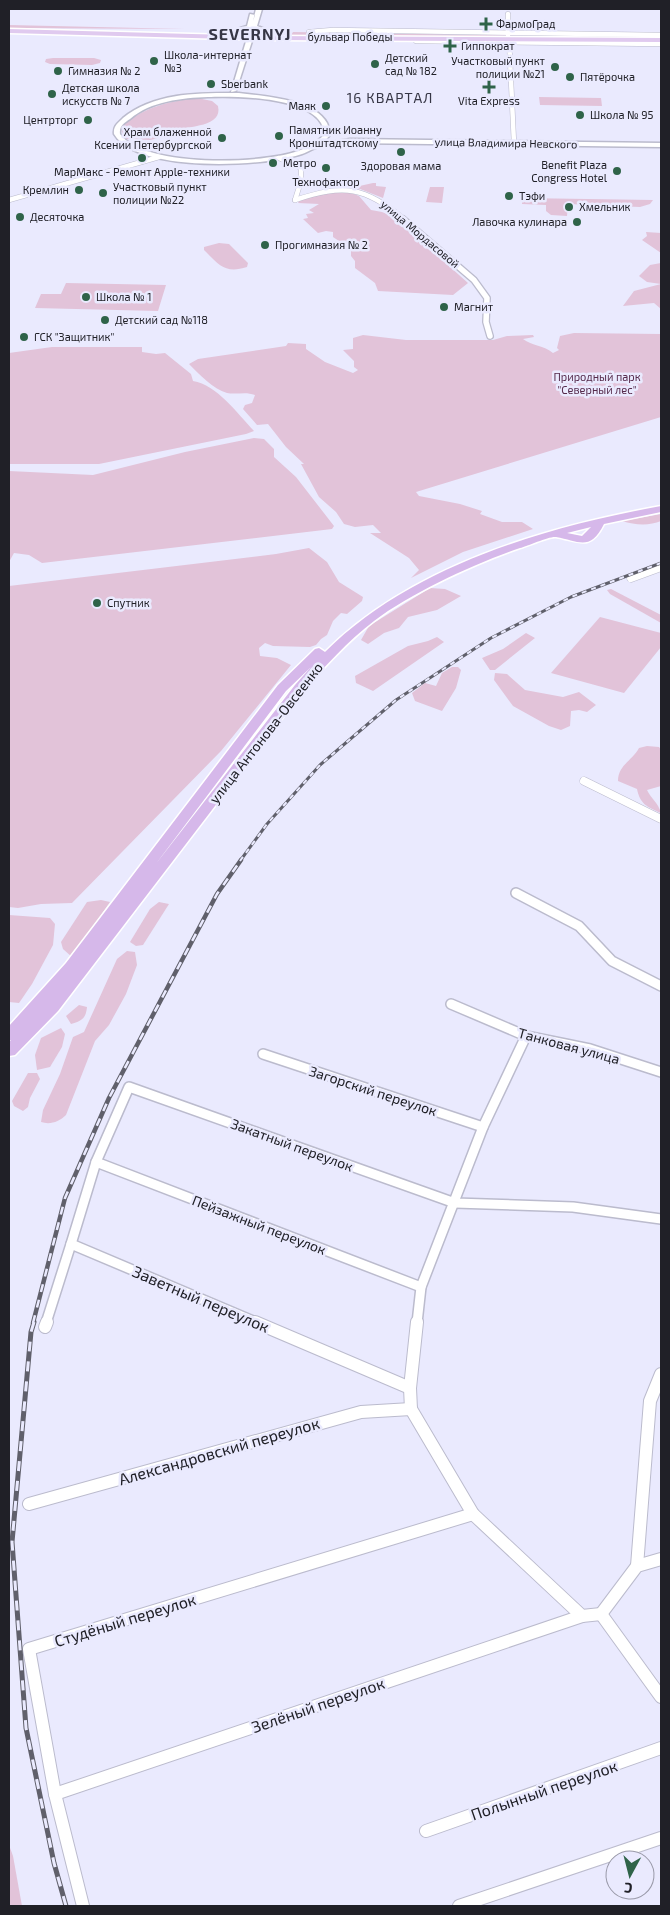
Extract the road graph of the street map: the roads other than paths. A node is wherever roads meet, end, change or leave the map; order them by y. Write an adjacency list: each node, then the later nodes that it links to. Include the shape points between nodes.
1 (254, 9): 8 (street, via 249,27)
2 (259, 9): 9 (street, via 254,27)
3 (508, 14): 15 (street)
4 (9, 25): 5 (main road)
5 (211, 29): 6 (main road, бульвар Победы); 7 (main road, бульвар Победы)
6 (220, 29): 8 (main road, бульвар Победы); 14 (main road, via 209,33)
7 (9, 30): 13 (main road, бульвар Победы)
8 (239, 30): 9 (main road, бульвар Победы)
9 (263, 30): 10 (main road, бульвар Победы)
10 (284, 30): 11 (main road, бульвар Победы); 17 (main road, via 289,35)
11 (309, 35): 15 (main road, бульвар Победы); 17 (main road, бульвар Победы)
12 (9, 36): 13 (main road)
13 (206, 37): 14 (main road, бульвар Победы)
14 (217, 37): 16 (main road, бульвар Победы)
15 (508, 37): 18 (main road, бульвар Победы); 24 (street)
16 (250, 38): 17 (main road, бульвар Победы); 19 (street)
17 (279, 38)
18 (661, 39)
19 (233, 91): 20 (street); 21 (street)
20 (217, 95): 21 (street, улица Владимира Невского); 27 (street, улица Владимира Невского, via 160,102 137,111 118,125 116,130 122,140)
21 (240, 95): 22 (street, улица Владимира Невского, via 306,108 324,122)
22 (328, 135): 23 (street, улица Владимира Невского); 25 (street, улица Владимира Невского)
23 (350, 141): 24 (street, улица Владимира Невского); 25 (street, улица Владимира Невского)
24 (514, 143): 26 (street, улица Владимира Невского)
25 (316, 145): 28 (street, улица Владимира Невского)
26 (661, 145)
27 (159, 157): 28 (street, улица Владимира Невского, via 220,162); 30 (street, улица Владимира Невского)
28 (279, 158): 29 (street, via 301,168)
29 (296, 197): 31 (street, улица Мордасовой, via 348,189 385,202 474,280 488,298 486,322)
30 (9, 200)
31 (490, 336)
32 (661, 504): 34 (highway, улица Антонова-Овсеенко)
33 (661, 509): 34 (highway, улица Антонова-Овсеенко)
34 (557, 529): 42 (highway, улица Антонова-Овсеенко, via 472,555 436,572 362,615 336,636 282,688 71,966); 44 (highway, улица Антонова-Овсеенко, via 445,575 370,618 346,638 314,670 266,730 53,1007)
35 (661, 567): 36 (street)
36 (631, 578)
37 (584, 780): 38 (street)
38 (661, 819)
39 (516, 893): 40 (street, via 579,926 612,961)
40 (661, 986)
41 (451, 1004): 43 (street, Танковая улица)
42 (9, 1034)
43 (526, 1036): 46 (street, Танковая улица, via 590,1049); 47 (street)
44 (9, 1051)
45 (263, 1054): 47 (street, Загорский переулок)
46 (661, 1072)
47 (483, 1127): 49 (street)
48 (96, 1162): 49 (street, Закатный переулок, via 130,1087); 51 (street); 52 (street, Пейзажный переулок)
49 (455, 1203): 50 (street, Закатный переулок, via 573,1207); 52 (street)
50 (661, 1219)
51 (71, 1244): 53 (street); 55 (street, Заветный переулок)
52 (421, 1287): 55 (street)
53 (45, 1327)
54 (661, 1374): 60 (street, via 650,1401)
55 (410, 1388): 56 (street)
56 (411, 1409): 57 (street, Александровский переулок, via 361,1412); 58 (street)
57 (29, 1504)
58 (472, 1514): 62 (street); 65 (street, Студёный переулок, via 29,1649)
59 (661, 1559): 60 (street)
60 (637, 1566): 61 (street)
61 (601, 1614): 62 (street); 63 (street)
62 (582, 1616): 65 (street, Зелёный переулок)
63 (661, 1697)
64 (661, 1748): 66 (street, Полынный переулок)
65 (55, 1794): 68 (street, Студёный переулок)
66 (426, 1831)
67 (661, 1838): 69 (street)
68 (83, 1906)
69 (459, 1906)

